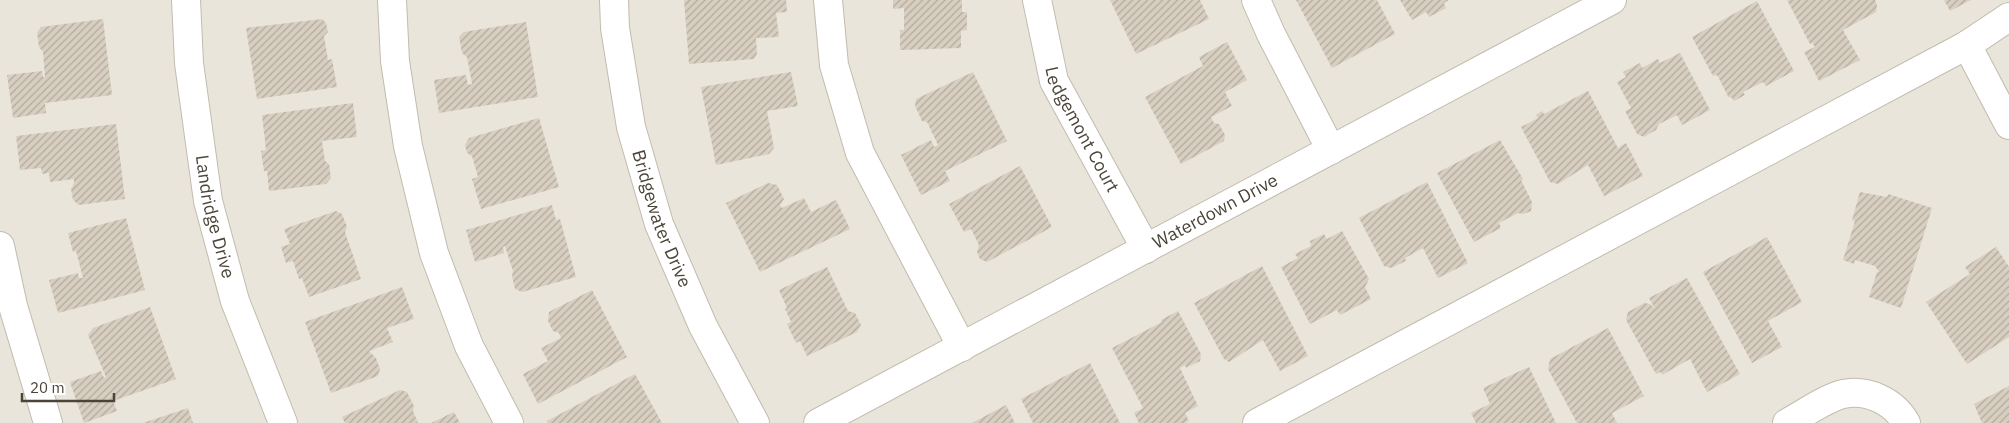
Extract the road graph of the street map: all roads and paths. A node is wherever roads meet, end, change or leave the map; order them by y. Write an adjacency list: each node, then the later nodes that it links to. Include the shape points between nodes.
1 (186, 0): 16 (street, Landridge Drive, via 189,63 208,200 235,301)
2 (392, 0): 17 (street, via 395,61 408,146 434,253 469,346)
3 (614, 0): 18 (street, Bridgewater Drive, via 615,28 631,127 658,224 703,326)
4 (828, 0): 14 (street, via 834,65 860,153)
5 (1037, 0): 13 (street, Ledgemont Court, via 1054,81)
6 (1256, 0): 11 (street)
7 (1612, 0): 11 (street, Waterdown Drive)
8 (2009, 17): 9 (street)
9 (1967, 45): 10 (street); 20 (street)
10 (2009, 125)
11 (1331, 150): 13 (street, Waterdown Drive)
12 (0, 246): 15 (street, via 13,306)
13 (1146, 249): 14 (street, Waterdown Drive)
14 (962, 347): 19 (street, Waterdown Drive)
15 (48, 423)
16 (283, 423)
17 (509, 423)
18 (755, 423)
19 (818, 423)
20 (1257, 423)
21 (1787, 423): 22 (street, via 1843,394 1860,393 1877,397 1892,406)
22 (1906, 423)

